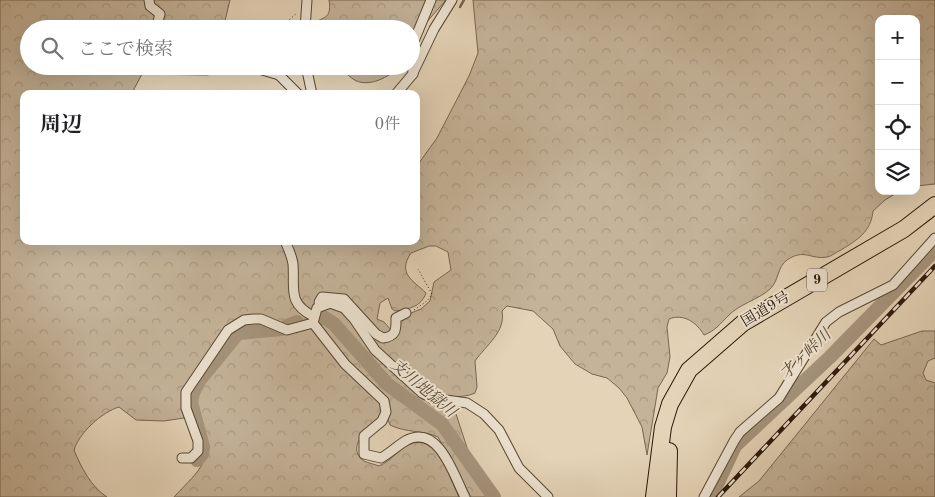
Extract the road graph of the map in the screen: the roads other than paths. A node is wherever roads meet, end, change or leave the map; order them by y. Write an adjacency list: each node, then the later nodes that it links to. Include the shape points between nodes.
1 (149, 0): 5 (street, via 150,6 160,14)
2 (431, 0): 7 (street)
3 (452, 0): 8 (street)
4 (307, 2): 6 (street)
5 (158, 20)
6 (306, 20)
7 (420, 27)
8 (420, 59)
9 (276, 75): 12 (street)
10 (308, 75): 13 (street)
11 (412, 75): 14 (street)
12 (294, 90)
13 (311, 90)
14 (399, 90)
15 (935, 205): 21 (highway, 国道9号 / 9, via 904,229 743,322)
16 (935, 238): 27 (street, via 893,285 826,322 779,398 740,432)
17 (286, 245): 20 (street, via 293,263 294,298)
18 (320, 306): 19 (street, via 322,298 344,298 383,338 393,334 397,329 396,318); 20 (street); 24 (street, via 330,303 344,308 375,350 422,393 432,398 467,403 484,414 499,430 519,468)
19 (406, 313)
20 (313, 319): 22 (street, via 287,330 268,321 244,320 228,330 186,392 186,408 198,441 198,451 191,458); 23 (street, via 345,364 384,401 386,412 382,421 364,436 364,454 380,458 407,440 428,440 442,451)
21 (703, 358): 25 (highway, 国道9号 / 9, via 689,370 670,404 658,456); 26 (highway, 国道9号 / 9, via 682,396 672,425)
22 (182, 458)
23 (465, 497)
24 (548, 497)
25 (654, 497)
26 (668, 497)
27 (704, 497)

